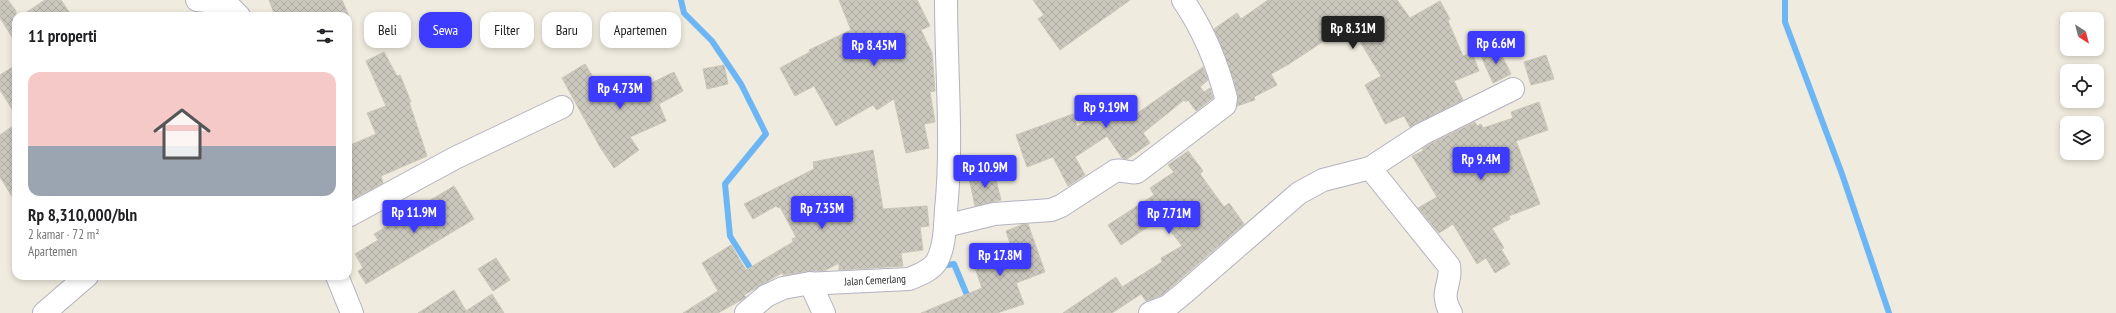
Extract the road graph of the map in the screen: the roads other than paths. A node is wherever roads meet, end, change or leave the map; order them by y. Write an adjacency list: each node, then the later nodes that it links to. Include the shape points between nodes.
1 (197, 0): 4 (street, via 226,3)
2 (946, 0): 9 (street, Jalan Cemerlang, via 950,147)
3 (1183, 0): 9 (street, via 1212,51 1226,105 1137,172 1122,169 1116,171 1061,206 1051,210 994,214)
4 (235, 12)
5 (1512, 89): 7 (street, via 1422,134)
6 (562, 107): 8 (street, via 455,158)
7 (1370, 168): 17 (street, via 1323,180 1299,193 1168,306); 18 (street, via 1449,266 1445,295)
8 (352, 214)
9 (945, 226): 12 (street, Jalan Cemerlang, via 941,251 936,262 909,279)
10 (82, 280): 13 (street)
11 (338, 280): 14 (street)
12 (810, 283): 15 (street, Jalan Cemerlang, via 783,288); 16 (street)
13 (44, 313)
14 (352, 313)
15 (746, 313)
16 (824, 313)
17 (1150, 313)
18 (1451, 313)

